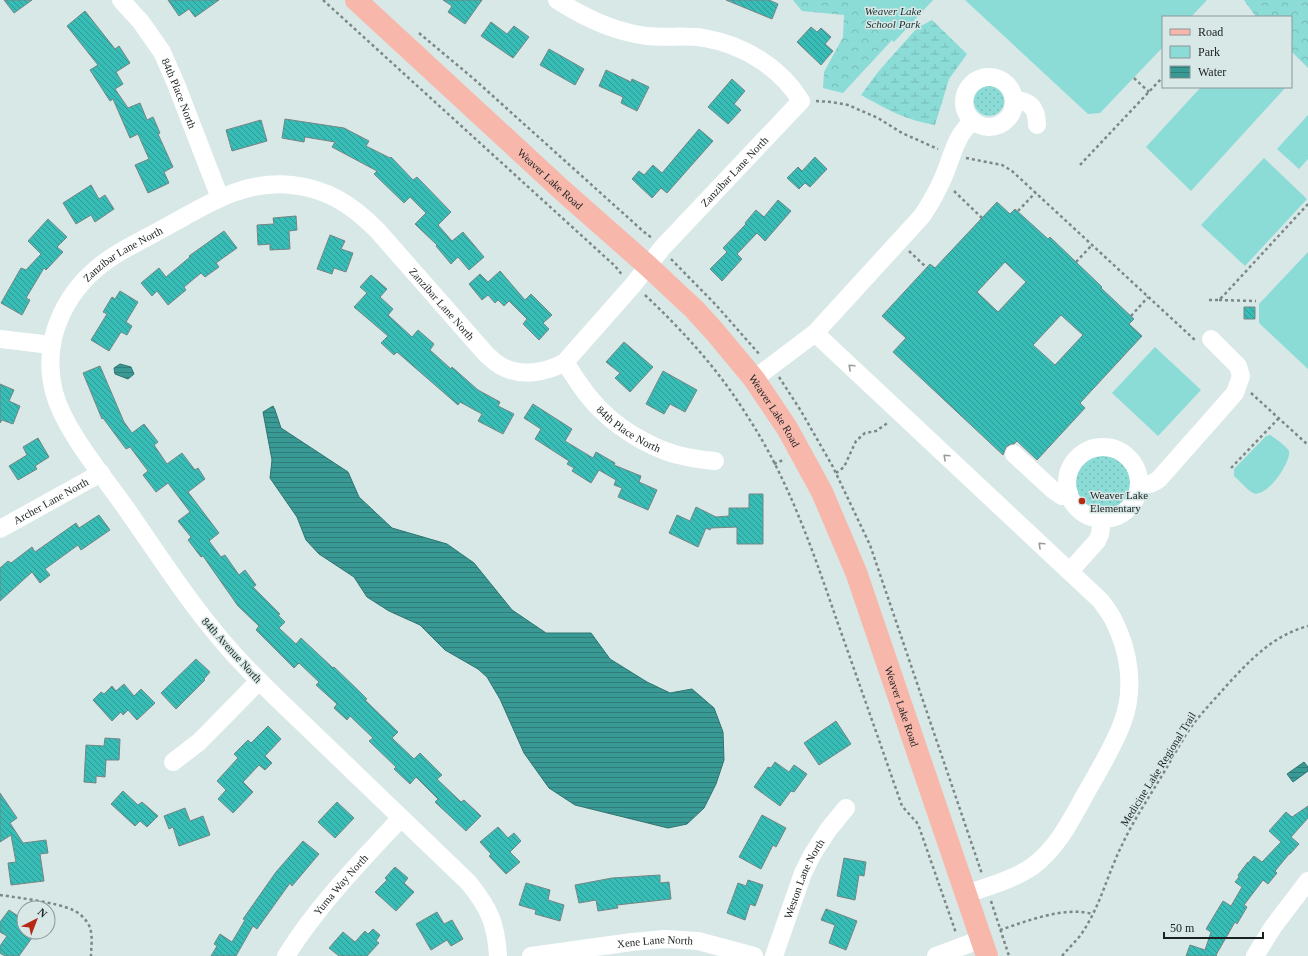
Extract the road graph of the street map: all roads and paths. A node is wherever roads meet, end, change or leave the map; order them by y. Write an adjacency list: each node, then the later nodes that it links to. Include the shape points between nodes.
1 (121, 0): 18 (street, 84th Place North, via 141,22 162,52)
2 (323, 0): 28 (path)
3 (356, 0): 26 (main road, Weaver Lake Road)
4 (557, 0): 10 (street, via 593,20 618,30 646,36 704,38 732,45 760,59 794,90)
5 (417, 30): 22 (path)
6 (1134, 78): 8 (path)
7 (1161, 79): 8 (path)
8 (1149, 92): 15 (path)
9 (1014, 100): 11 (street, via 1011,114 998,126 980,126); 11 (street, via 1011,89 997,78 988,76 972,82 964,98 964,106 967,115); 12 (street, via 1021,100 1033,108 1037,116)
10 (801, 101): 13 (path, via 848,105); 26 (street, Zanzibar Lane North)
11 (973, 121): 34 (street, via 960,135 944,177 922,216)
12 (1037, 125)
13 (943, 151)
14 (963, 157): 17 (path, via 1002,165)
15 (1080, 165)
16 (952, 189): 21 (path)
17 (1036, 192): 20 (path); 23 (path)
18 (220, 198): 37 (street, Zanzibar Lane North, via 115,255 96,270 79,286 66,304); 38 (street, Zanzibar Lane North, via 241,189 266,184 315,189 338,198 360,213 377,230 486,354 501,366 517,372 531,373 556,368)
19 (1308, 204): 31 (path)
20 (1018, 211)
21 (982, 218)
22 (654, 240)
23 (1092, 245): 25 (path); 29 (path)
24 (907, 250): 27 (path)
25 (1076, 262)
26 (648, 266): 28 (street, Zanzibar Lane North); 39 (main road, Weaver Lake Road, via 695,310)
27 (927, 268)
28 (633, 285): 38 (street, Zanzibar Lane North); 49 (path, via 669,317 717,372 747,414)
29 (1148, 297): 33 (path); 36 (path)
30 (1209, 300): 31 (path)
31 (1219, 300): 32 (path)
32 (1256, 301)
33 (1131, 316)
34 (815, 333): 39 (street); 57 (street, one-way to 34)
35 (0, 339): 37 (street)
36 (1206, 342): 53 (street, via 1238,366 1241,376 1235,393 1154,484)
37 (51, 345): 51 (street, 84th Avenue North, via 50,368 54,392 62,413)
38 (565, 362): 48 (street, 84th Place North, via 581,387 602,411 627,431 656,447 686,457)
39 (754, 379): 64 (main road, Weaver Lake Road, via 804,457 838,525)
40 (1246, 390): 41 (path)
41 (1280, 418): 45 (path); 50 (path)
42 (890, 422): 52 (path, via 876,431 865,433 856,441 844,467)
43 (819, 441): 44 (path)
44 (814, 443)
45 (1308, 445)
46 (1014, 454): 54 (street, via 1053,490 1062,496)
47 (788, 458): 49 (path)
48 (715, 461)
49 (774, 464): 68 (path, via 814,555 902,806 918,824)
50 (1231, 468)
51 (101, 473): 56 (street, Archer Lane North); 59 (street, 84th Avenue North, via 205,620)
52 (836, 473)
53 (1140, 484): 54 (street, via 1138,472 1128,456 1116,449 1093,448 1084,452 1074,462 1068,475); 55 (street, via 1136,500 1130,508 1114,518)
54 (1069, 494): 55 (street, via 1079,510 1086,515)
55 (1102, 519): 57 (street, via 1097,541)
56 (0, 529)
57 (1070, 572): 64 (street, via 1101,600 1114,620 1124,643 1130,683 1124,719 1070,821 1046,855 1013,877)
58 (1308, 626): 67 (path, Medicine Lake Regional Trail, via 1275,640 1256,655 1196,721 1129,830)
59 (259, 681): 60 (street, via 199,742); 62 (street, 84th Avenue North)
60 (173, 762)
61 (846, 808): 75 (street, Weston Lane North, via 828,830 803,873)
62 (401, 818): 71 (street, Yuma Way North, via 321,906); 72 (street, 84th Avenue North, via 469,883 481,898 492,918)
63 (1308, 881): 79 (street, via 1273,927)
64 (966, 894): 69 (main road, Weaver Lake Road)
65 (0, 895): 70 (path, via 57,905 75,911 90,928)
66 (991, 900): 69 (path)
67 (1092, 914): 69 (path, via 1071,912 1041,917); 78 (path, Medicine Lake Regional Trail, via 1080,935)
68 (957, 937)
69 (990, 942): 76 (street); 77 (path)
70 (91, 956)
71 (286, 956)
72 (498, 956)
73 (531, 956): 74 (street, Xene Lane North, via 665,939 698,941)
74 (754, 956)
75 (774, 956)
76 (936, 956)
77 (1009, 956)
78 (1062, 956)
79 (1255, 956)

